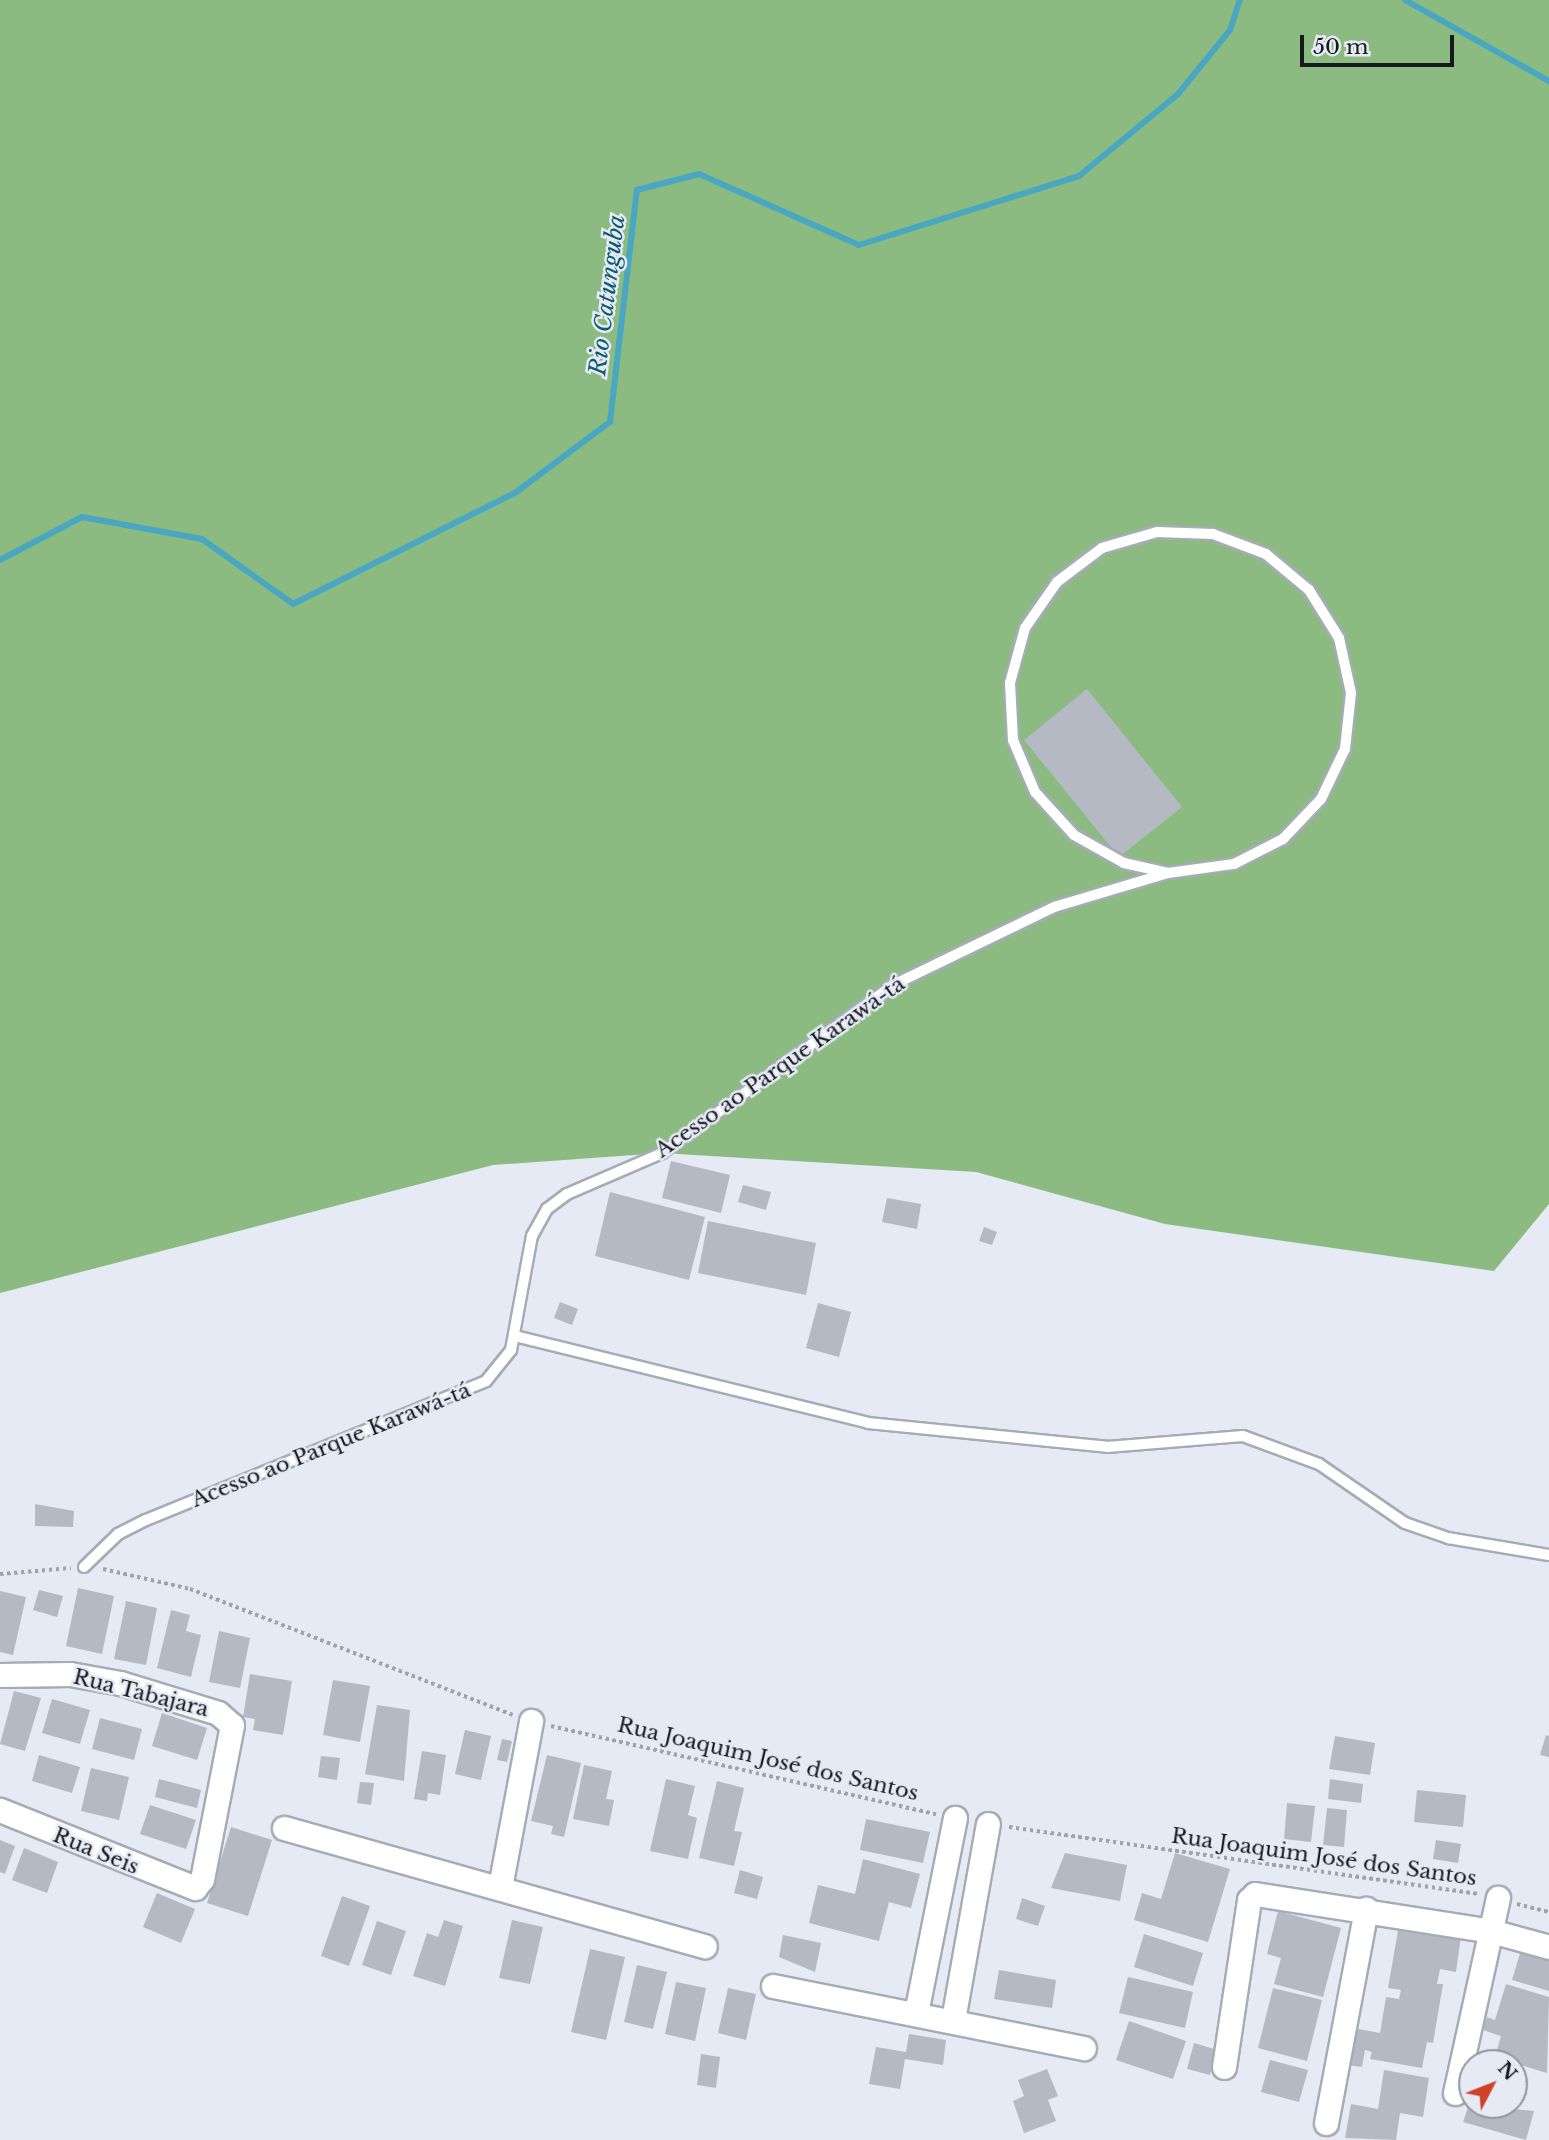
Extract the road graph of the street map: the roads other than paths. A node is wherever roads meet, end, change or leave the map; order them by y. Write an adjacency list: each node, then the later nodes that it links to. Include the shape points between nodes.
1 (1168, 873): 1 (lane, Acesso ao Parque Karawá-tá, via 1124,863 1074,835 1035,792 1013,740 1010,683 1025,628 1056,582 1102,548 1157,532 1213,534 1266,554 1309,590 1339,638 1351,693 1345,748 1321,799 1283,839 1234,864); 2 (lane, Acesso ao Parque Karawá-tá, via 1054,907 895,984 662,1153 555,1202 532,1236)
2 (515, 1336): 3 (lane, via 868,1423 1108,1447 1243,1436 1319,1464 1405,1523 1448,1538); 4 (lane, Acesso ao Parque Karawá-tá, via 499,1368 462,1395 146,1520 118,1534)
3 (1549, 1555)
4 (84, 1567)
5 (0, 1675): 12 (street, Rua Tabajara, via 70,1674 120,1683 230,1720 202,1879)
6 (531, 1721): 11 (street)
7 (0, 1810): 12 (street, Rua Seis)
8 (955, 1818): 19 (street)
9 (988, 1824): 20 (street)
10 (284, 1828): 11 (street)
11 (500, 1887): 16 (street)
12 (194, 1888)
13 (1498, 1898): 15 (street)
14 (1366, 1909): 15 (street); 22 (street, via 1251,1895); 24 (street)
15 (1491, 1931): 17 (street); 23 (street)
16 (705, 1946)
17 (1549, 1947)
18 (773, 1986): 19 (street)
19 (916, 2013): 20 (street)
20 (953, 2020): 21 (street)
21 (1084, 2048)
22 (1224, 2067)
23 (1455, 2094)
24 (1326, 2123)

